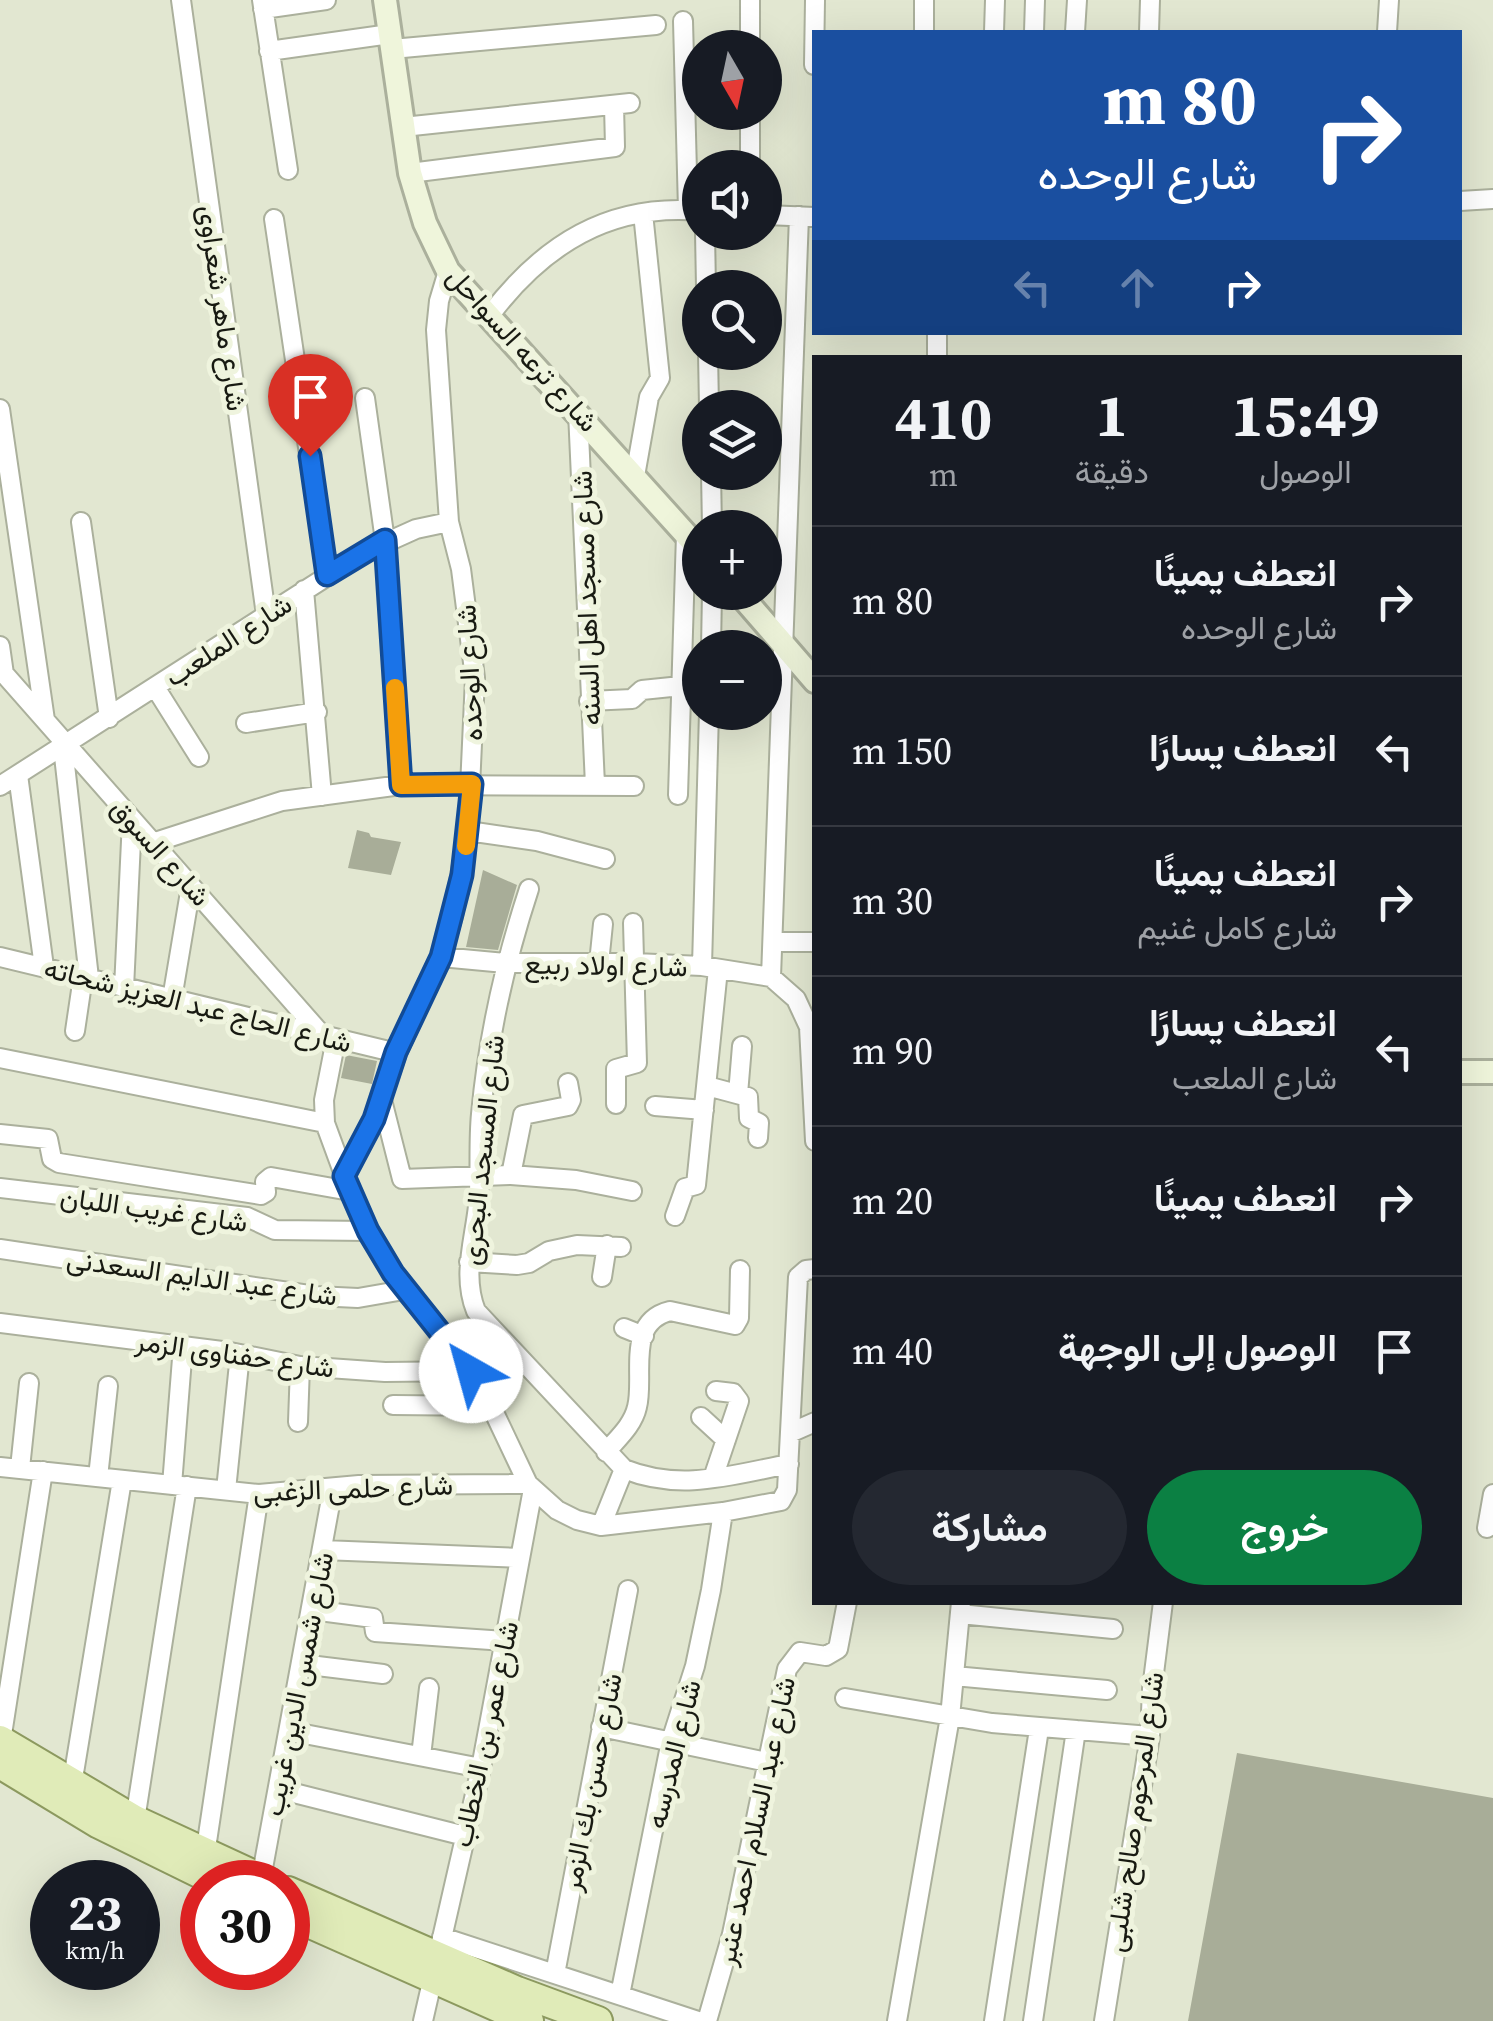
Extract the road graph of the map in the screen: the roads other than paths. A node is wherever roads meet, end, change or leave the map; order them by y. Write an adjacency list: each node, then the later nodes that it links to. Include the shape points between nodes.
1 (181, 0): 50 (street, شارع ماهر شعراوى)
2 (326, 0): 12 (street)
3 (386, 0): 23 (main road, شارع ترعه السواحل)
4 (750, 0): 15 (street)
5 (814, 0): 16 (street)
6 (924, 0): 17 (street)
7 (995, 0): 18 (street)
8 (1035, 0): 19 (street)
9 (1077, 0): 20 (street)
10 (1150, 0): 21 (street)
11 (1389, 0): 22 (street)
12 (262, 5): 24 (street)
13 (683, 21): 26 (street)
14 (656, 25): 23 (street)
15 (750, 30)
16 (814, 30)
17 (924, 30)
18 (994, 30)
19 (1034, 30)
20 (1076, 30)
21 (1149, 30)
22 (1387, 30)
23 (391, 42): 24 (street); 25 (main road, شارع ترعه السواحل)
24 (269, 51): 27 (street)
25 (403, 127): 28 (main road, شارع ترعه السواحل); 28 (street, via 622,104 615,147)
26 (690, 150)
27 (288, 170)
28 (410, 173): 36 (main road, شارع ترعه السواحل)
29 (1493, 199): 30 (street)
30 (1462, 201)
31 (682, 211): 32 (street)
32 (644, 213): 37 (street, via 572,237 541,258); 41 (street, via 660,378 649,397)
33 (782, 215): 34 (street)
34 (807, 216): 52 (street)
35 (274, 219): 46 (street)
36 (448, 271): 37 (main road, شارع ترعه السواحل); 43 (street, شارع الوحده, via 436,330)
37 (490, 315): 40 (main road, شارع ترعه السواحل)
38 (365, 398): 45 (street)
39 (0, 409): 61 (street)
40 (578, 412): 41 (main road, شارع ترعه السواحل); 58 (street, شارع مسجد اهل السنه)
41 (635, 476): 44 (main road, شارع ترعه السواحل)
42 (81, 522): 60 (street)
43 (449, 522): 45 (street, شارع الملعب); 68 (street, شارع الوحده, via 462,569 475,678)
44 (682, 529)
45 (385, 540): 46 (street, شارع الملعب); 69 (street)
46 (327, 575): 47 (street, شارع الملعب)
47 (304, 590): 50 (street, شارع الملعب); 59 (street)
48 (687, 610): 56 (street)
49 (753, 610): 51 (main road)
50 (266, 615): 57 (street, شارع الملعب)
51 (770, 630)
52 (782, 644): 55 (main road)
53 (0, 646): 54 (street)
54 (2, 671): 61 (street, شارع السوق)
55 (812, 678)
56 (681, 686): 58 (street); 73 (street)
57 (155, 687): 60 (street, شارع الملعب); 66 (street)
58 (589, 702): 70 (street, شارع مسجد اهل السنه)
59 (316, 712): 62 (street); 74 (street)
60 (109, 718): 65 (street, شارع الملعب)
61 (45, 721): 65 (street, شارع السوق)
62 (246, 723)
63 (709, 730): 91 (street)
64 (779, 730): 83 (street)
65 (65, 746): 67 (street, شارع الملعب); 75 (street, شارع السوق); 93 (street)
66 (199, 756)
67 (18, 775): 71 (street, شارع الملعب); 90 (street)
68 (472, 784): 69 (street); 70 (street); 76 (street, شارع الوحده)
69 (401, 785): 74 (street)
70 (595, 785): 72 (street)
71 (0, 786)
72 (634, 786)
73 (678, 794)
74 (322, 796): 77 (street, via 240,812)
75 (132, 820): 77 (street, شارع السوق); 94 (street)
76 (468, 831): 78 (street); 86 (street, شارع الوحده)
77 (152, 843): 79 (street, شارع السوق)
78 (604, 859)
79 (192, 886): 95 (street); 98 (street, شارع السوق)
80 (529, 889): 87 (street, شارع المسجد البحرى)
81 (632, 923): 89 (street)
82 (602, 924): 88 (street)
83 (773, 942): 84 (street); 92 (street)
84 (812, 942)
85 (0, 957): 90 (street, شارع الحاج عبد العزيز شحاته)
86 (441, 957): 87 (street, شارع اولاد ربيع); 100 (street, شارع الوحده)
87 (505, 963): 88 (street, شارع اولاد ربيع); 114 (street, شارع المسجد البحرى, via 484,1090)
88 (600, 963): 89 (street, شارع اولاد ربيع)
89 (635, 963): 91 (street, شارع اولاد ربيع); 108 (street, via 637,1063 616,1069)
90 (44, 968): 93 (street, شارع الحاج عبد العزيز شحاته)
91 (710, 968): 92 (street, شارع اولاد ربيع); 105 (street)
92 (771, 977): 96 (street, via 796,999)
93 (86, 978): 94 (street, شارع الحاج عبد العزيز شحاته); 97 (street)
94 (124, 988): 95 (street, شارع الحاج عبد العزيز شحاته)
95 (172, 999): 98 (street, شارع الحاج عبد العزيز شحاته)
96 (812, 1026)
97 (75, 1031)
98 (329, 1037): 100 (street, شارع الحاج عبد العزيز شحاته); 111 (street)
99 (742, 1046): 106 (street)
100 (396, 1052): 107 (street, شارع الوحده)
101 (0, 1058): 111 (street)
102 (1462, 1072): 103 (main road)
103 (1493, 1072)
104 (568, 1083): 115 (street, via 570,1104 549,1101 523,1116)
105 (707, 1086): 106 (street); 110 (street)
106 (738, 1094): 113 (street, via 749,1098 749,1118 760,1124)
107 (382, 1099): 114 (street, via 402,1178); 116 (street, شارع الوحده)
108 (616, 1104)
109 (655, 1106): 110 (street)
110 (704, 1110): 119 (street, via 696,1186 685,1188)
111 (325, 1123): 116 (street)
112 (0, 1134): 116 (street, via 48,1139 55,1162 261,1195 271,1177)
113 (758, 1138)
114 (480, 1176): 115 (street); 122 (street, شارع المسجد البحرى)
115 (511, 1176): 118 (street)
116 (347, 1183): 120 (street)
117 (0, 1188): 120 (street, شارع غريب اللبان, via 247,1217 275,1230)
118 (632, 1191)
119 (675, 1216)
120 (368, 1231): 126 (street)
121 (0, 1249): 126 (street, شارع عبد الدايم السعدنى, via 316,1296)
122 (469, 1262): 125 (street, via 517,1265 563,1247 614,1246); 144 (street, شارع المسجد البحرى, via 476,1311)
123 (812, 1269): 142 (street, via 798,1277)
124 (740, 1270): 129 (street, via 735,1326 670,1310)
125 (602, 1277)
126 (404, 1290): 133 (street)
127 (0, 1324): 130 (street, شارع حفناوى الزمر)
128 (624, 1328): 129 (street)
129 (644, 1336): 144 (street, via 636,1412)
130 (183, 1346): 131 (street, شارع حفناوى الزمر); 153 (street)
131 (240, 1354): 132 (street, شارع حفناوى الزمر); 156 (street)
132 (300, 1366): 133 (street, شارع حفناوى الزمر); 140 (street)
133 (471, 1371): 138 (street)
134 (28, 1384): 147 (street)
135 (108, 1386): 150 (street)
136 (716, 1391): 143 (street, via 739,1401)
137 (393, 1405): 138 (street)
138 (491, 1406): 154 (street)
139 (701, 1417): 143 (street)
140 (298, 1422)
141 (812, 1423): 142 (street)
142 (790, 1432): 145 (street)
143 (726, 1440): 151 (street)
144 (606, 1452): 148 (street, شارع المسجد البحرى)
145 (789, 1464): 151 (street, شارع المسجد البحرى); 159 (street, via 781,1501)
146 (0, 1467): 147 (street, شارع حلمى الزغبى)
147 (20, 1468): 149 (street, شارع حلمى الزغبى)
148 (624, 1469): 151 (street, شارع المسجد البحرى, via 672,1482); 160 (street)
149 (43, 1471): 150 (street, شارع حلمى الزغبى); 184 (street)
150 (98, 1477): 152 (street, شارع حلمى الزغبى)
151 (713, 1478)
152 (122, 1480): 153 (street, شارع حلمى الزغبى); 188 (street)
153 (180, 1485): 156 (street, شارع حلمى الزغبى); 190 (street)
154 (530, 1487): 155 (street, شارع حلمى الزغبى); 160 (street, via 557,1510); 163 (street, شارع عمر بن الخطاب)
155 (333, 1488): 157 (street, شارع حلمى الزغبى); 162 (street, شارع شمس الدين غريب)
156 (226, 1490): 157 (street, شارع حلمى الزغبى)
157 (259, 1494): 192 (street)
158 (1493, 1494): 161 (street)
159 (723, 1512): 160 (street); 183 (street, شارع المدرسه, via 694,1666)
160 (600, 1526)
161 (1487, 1528)
162 (324, 1550): 163 (street); 168 (street, شارع شمس الدين غريب)
163 (520, 1558): 170 (street, شارع عمر بن الخطاب)
164 (628, 1590): 178 (street, شارع حسن بك الزمر)
165 (846, 1605): 186 (street, شارع عبد السلام احمد عنبر, via 838,1649 826,1656 800,1652 787,1668)
166 (1163, 1605): 182 (street, شارع المرحوم صالح شلبى)
167 (961, 1608): 169 (street); 173 (street)
168 (312, 1610): 170 (street, via 373,1618 376,1632); 171 (street, شارع شمس الدين غريب)
169 (1114, 1629)
170 (505, 1641): 187 (street, شارع عمر بن الخطاب)
171 (302, 1664): 172 (street); 181 (street, شارع شمس الدين غريب)
172 (384, 1674)
173 (954, 1676): 175 (street); 177 (street)
174 (428, 1688): 185 (street)
175 (1107, 1690)
176 (845, 1698): 177 (street)
177 (950, 1717): 179 (street); 206 (street)
178 (601, 1727): 183 (street); 199 (street, شارع حسن بك الزمر)
179 (1039, 1729): 180 (street); 207 (street)
180 (1076, 1730): 182 (street); 208 (street)
181 (289, 1731): 185 (street); 189 (street, شارع شمس الدين غريب)
182 (1150, 1736): 209 (street, شارع المرحوم صالح شلبى)
183 (672, 1741): 186 (street); 200 (street, شارع المدرسه)
184 (0, 1748): 188 (main road); 195 (main road, via 99,1824)
185 (420, 1756): 187 (street)
186 (767, 1762): 205 (street, شارع عبد السلام احمد عنبر)
187 (481, 1768): 191 (street, شارع عمر بن الخطاب)
188 (72, 1785): 190 (main road)
189 (278, 1788): 191 (street); 194 (street, شارع شمس الدين غريب)
190 (135, 1820): 192 (main road)
191 (465, 1836): 198 (street, شارع عمر بن الخطاب)
192 (205, 1854): 193 (main road)
193 (218, 1860)
194 (268, 1860)
195 (180, 1864)
196 (310, 1901): 198 (main road)
197 (310, 1920): 198 (main road)
198 (436, 1957): 199 (street); 201 (main road); 202 (street, شارع عمر بن الخطاب); 203 (main road)
199 (555, 1974): 200 (street)
200 (620, 1995): 204 (street)
201 (516, 2018)
202 (423, 2021)
203 (598, 2021)
204 (698, 2021)
205 (707, 2021)
206 (897, 2021)
207 (994, 2021)
208 (1033, 2021)
209 (1104, 2021)

